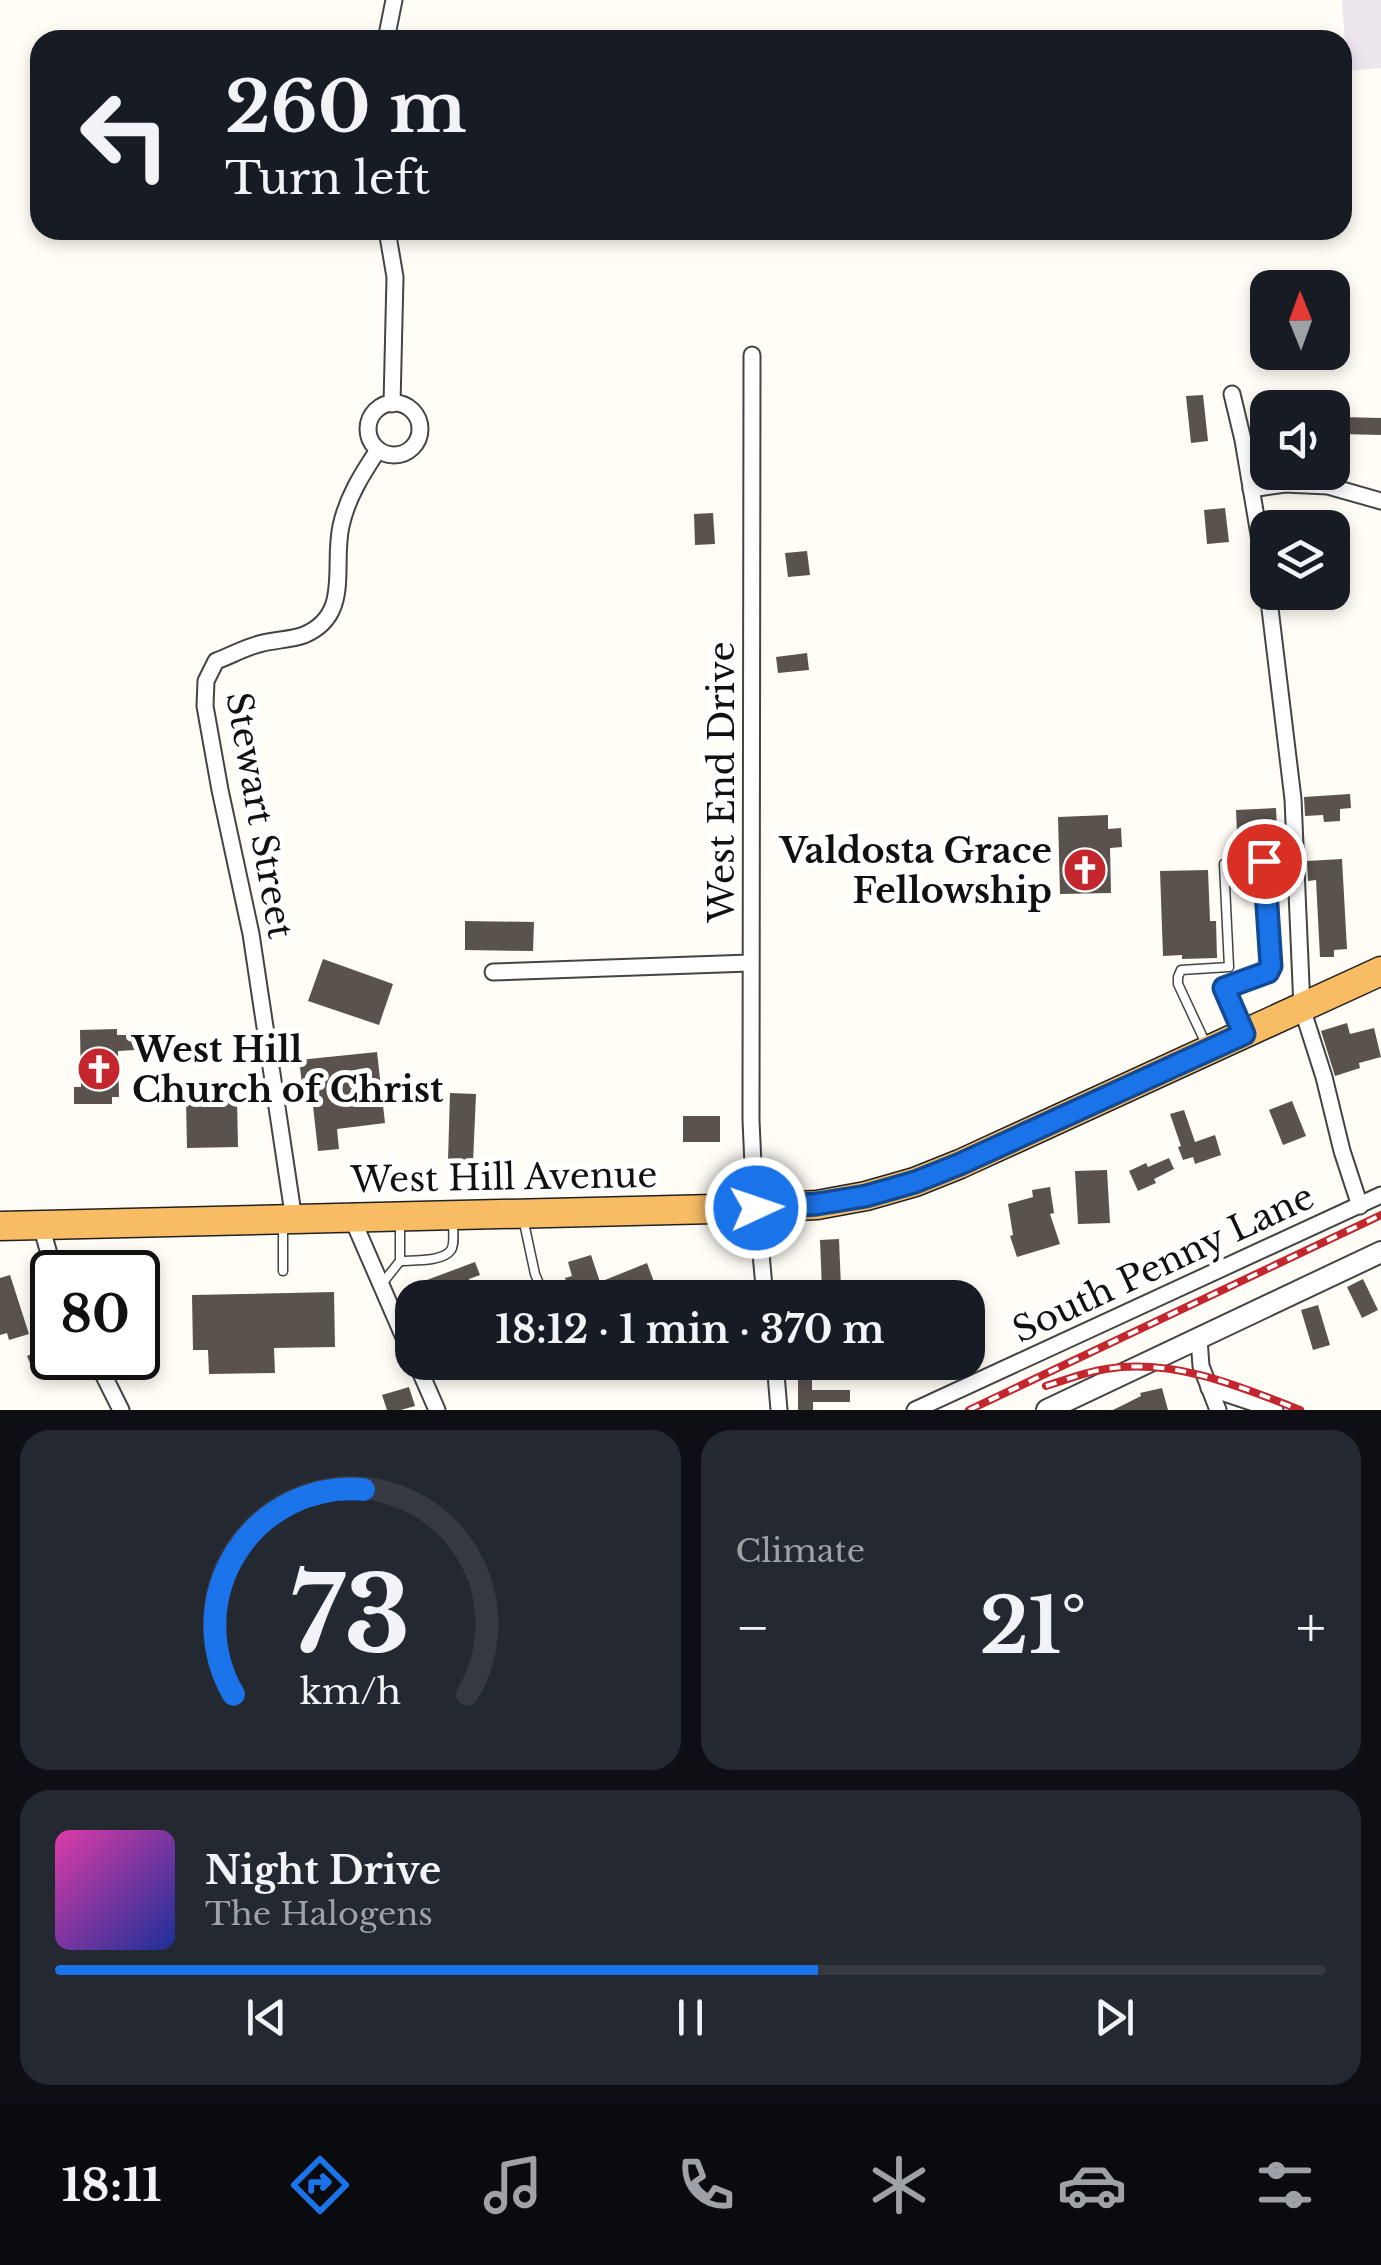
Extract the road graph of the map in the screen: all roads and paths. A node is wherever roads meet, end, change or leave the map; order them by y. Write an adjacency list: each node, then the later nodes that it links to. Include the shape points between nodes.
1 (394, 0): 2 (street)
2 (388, 30)
3 (389, 240): 6 (street, Stewart Street, via 395,277)
4 (752, 355): 14 (street, West End Drive)
5 (1232, 394): 8 (street)
6 (392, 404): 7 (street, Stewart Street, via 370,418 368,435); 7 (street, via 415,415 417,441 402,454)
7 (378, 450): 29 (street, Stewart Street, via 342,522 336,605 326,620 305,634 216,662 206,681 205,706 251,934)
8 (1250, 489)
9 (1341, 490): 10 (street)
10 (1381, 502)
11 (1270, 610): 12 (street)
12 (1296, 860): 13 (lane); 19 (street)
13 (1264, 861): 15 (lane, via 1224,864); 18 (lane, via 1271,966)
14 (750, 963): 17 (street); 24 (street, West End Drive)
15 (1229, 967): 18 (lane); 21 (lane, via 1181,970 1178,978)
16 (1381, 971): 19 (highway, West Hill Avenue)
17 (493, 972)
18 (1224, 988): 20 (lane)
19 (1302, 1008): 20 (highway, West Hill Avenue); 23 (street)
20 (1244, 1034): 21 (highway, West Hill Avenue)
21 (1210, 1050): 24 (highway, West Hill Avenue, via 915,1182 838,1201)
22 (1381, 1195): 23 (street, South Penny Lane)
23 (1360, 1206): 48 (street, South Penny Lane)
24 (756, 1208): 25 (highway, West Hill Avenue); 37 (street, West End Drive)
25 (522, 1214): 26 (highway, West Hill Avenue); 36 (lane)
26 (454, 1216): 27 (highway, West Hill Avenue); 34 (lane, via 450,1251)
27 (400, 1217): 28 (highway, West Hill Avenue); 34 (lane)
28 (352, 1218): 29 (highway, West Hill Avenue); 38 (street)
29 (289, 1220): 30 (highway, West Hill Avenue); 35 (lane)
30 (41, 1225): 31 (highway, West Hill Avenue); 32 (street)
31 (0, 1226)
32 (48, 1250)
33 (1381, 1252): 40 (street)
34 (400, 1261): 38 (lane)
35 (284, 1271)
36 (537, 1280)
37 (762, 1280)
38 (381, 1285): 39 (street)
39 (395, 1316)
40 (1199, 1339): 44 (street); 49 (street)
41 (106, 1380): 45 (street)
42 (424, 1380): 46 (street)
43 (776, 1380): 47 (street)
44 (1208, 1388): 50 (street); 51 (street)
45 (121, 1410)
46 (438, 1410)
47 (779, 1410)
48 (915, 1410)
49 (1048, 1410)
50 (1218, 1410)
51 (1275, 1410)

